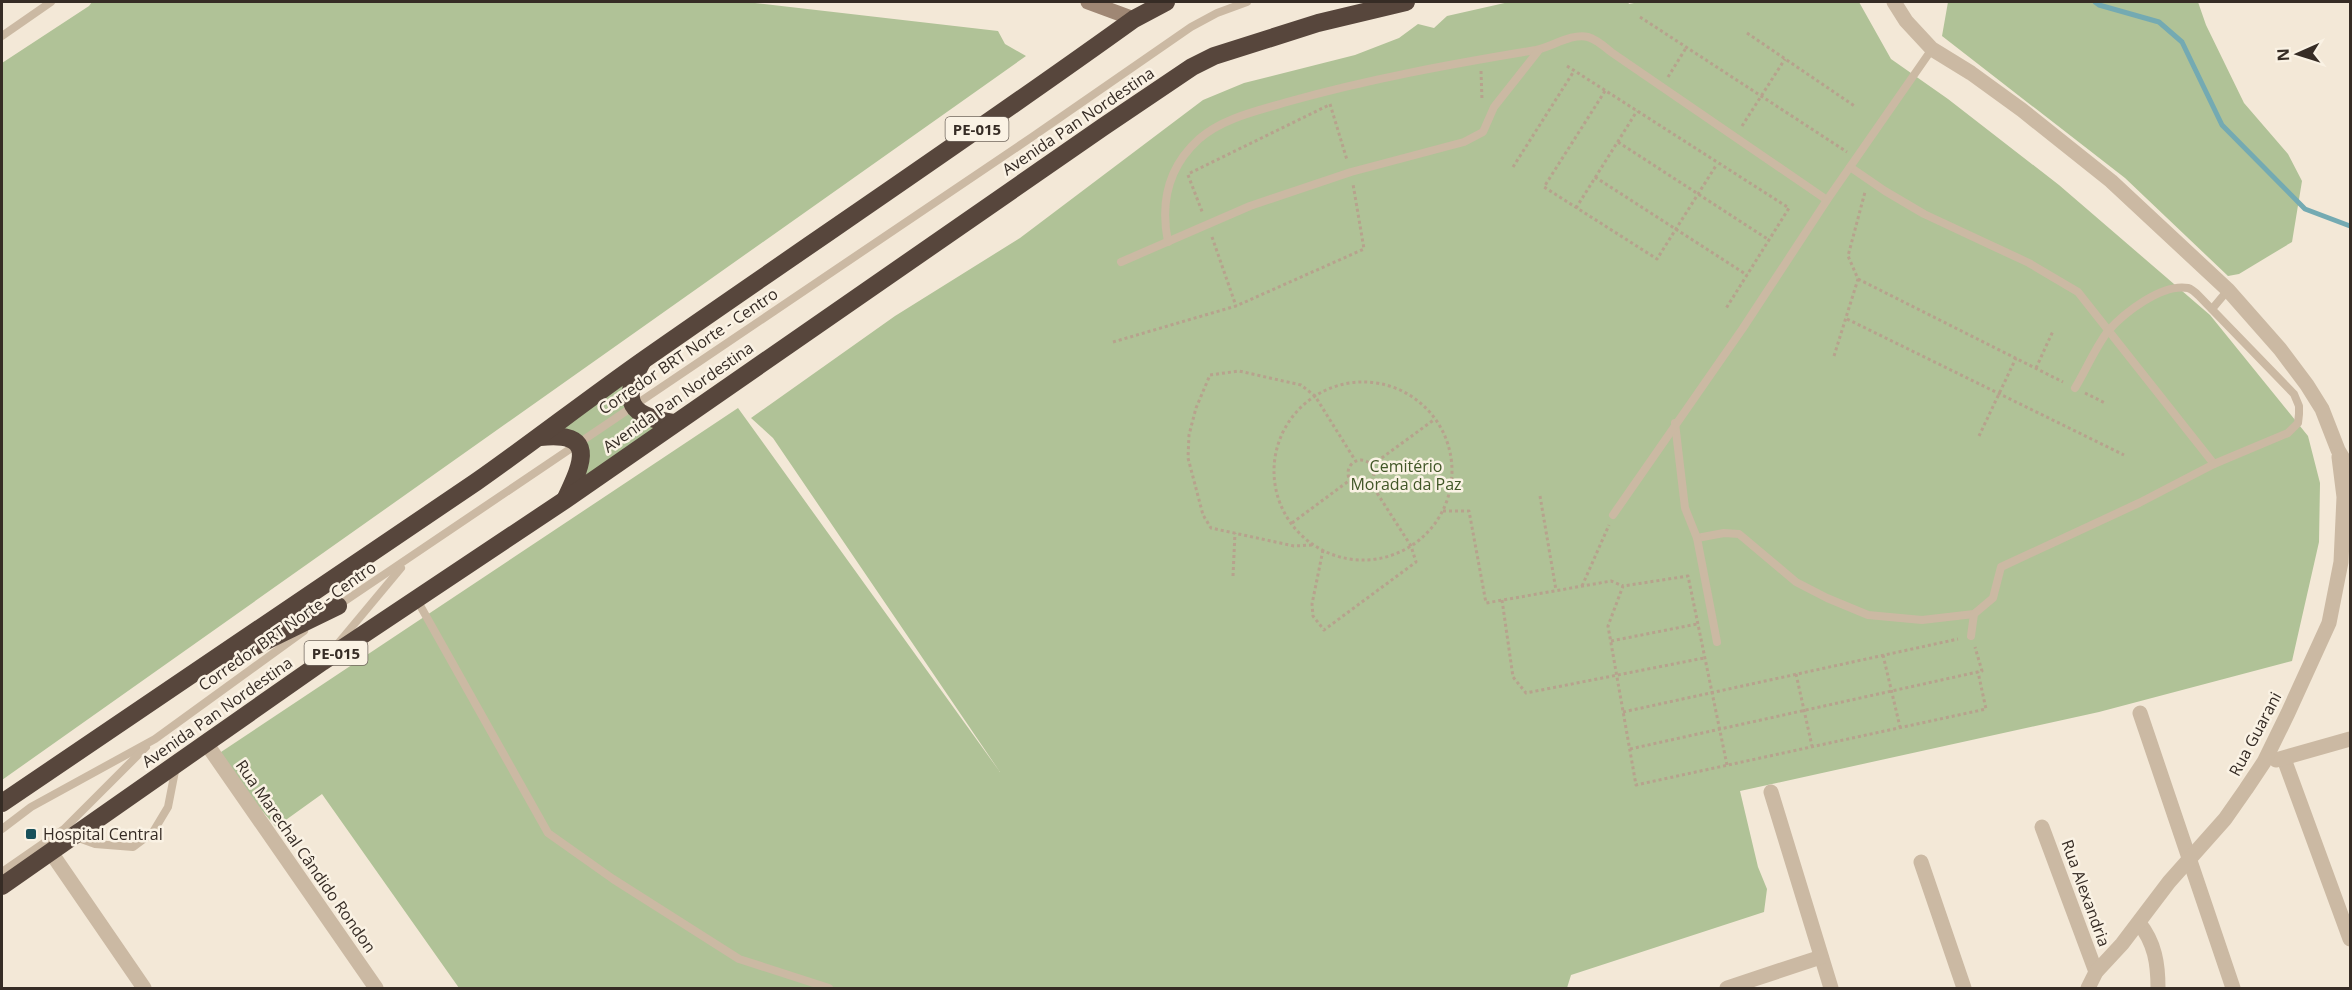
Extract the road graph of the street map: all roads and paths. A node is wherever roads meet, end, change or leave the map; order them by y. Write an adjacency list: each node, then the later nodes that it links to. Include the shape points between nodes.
1 (51, 2): 10 (lane)
2 (1088, 2): 8 (street)
3 (1166, 2): 8 (highway, PE-015)
4 (1247, 2): 59 (lane, Corredor BRT Norte - Centro, via 1191,27)
5 (1406, 2): 61 (highway, Avenida Pan Nordestina / PE-015, via 1268,38 1214,56 1192,68)
6 (1894, 2): 12 (street)
7 (1640, 17): 11 (path)
8 (1134, 19): 53 (highway, PE-015)
9 (1747, 33): 15 (path)
10 (2, 36)
11 (1686, 48): 18 (path); 20 (path)
12 (1932, 49): 27 (lane); 44 (street, via 2022,110 2111,181)
13 (1539, 50): 14 (lane); 24 (lane, via 1494,106); 35 (lane, via 1588,37)
14 (1480, 58): 24 (path); 31 (lane, via 1324,91 1245,115 1200,139)
15 (1785, 59): 20 (path); 22 (path)
16 (1567, 66): 17 (path)
17 (1574, 71): 19 (path); 29 (path)
18 (1663, 84)
19 (1605, 91): 23 (path); 36 (path, via 1544,187)
20 (1761, 97): 25 (path); 27 (path)
21 (1331, 105): 31 (path, via 1187,174)
22 (1856, 107)
23 (1637, 111): 26 (path); 28 (path)
24 (1483, 132): 39 (lane, via 1456,144 1351,172 1250,206)
25 (1737, 132)
26 (1617, 142): 32 (path); 34 (path)
27 (1857, 157): 30 (lane)
28 (1718, 163): 34 (path); 38 (path, via 1789,208)
29 (1513, 166)
30 (1850, 167): 33 (lane); 35 (lane)
31 (1174, 170): 39 (lane, via 1164,218)
32 (1595, 177): 36 (path); 37 (path)
33 (1868, 180): 43 (path, via 1848,256); 49 (lane, via 1924,214 2029,263 2078,292)
34 (1698, 194): 37 (path); 38 (path)
35 (1827, 200): 62 (lane)
36 (1576, 208): 37 (path, via 1657,260)
37 (1676, 229): 42 (path)
38 (1769, 240): 42 (path)
39 (1168, 242): 41 (lane)
40 (1364, 249): 50 (path, via 1236,306)
41 (1121, 262)
42 (1748, 275): 46 (path)
43 (1858, 279): 47 (path); 52 (path)
44 (2228, 290): 45 (lane); 66 (street, via 2307,385 2322,409)
45 (2212, 309): 49 (lane, via 2189,288 2175,288 2140,303); 69 (lane, via 2294,394 2299,406 2298,423 2288,433)
46 (1725, 310)
47 (1847, 319): 51 (path); 56 (path)
48 (2053, 331): 54 (path)
49 (2108, 332): 55 (lane); 69 (lane)
50 (1113, 342)
51 (1834, 356)
52 (2016, 358): 54 (path); 56 (path)
53 (643, 360): 59 (highway, via 631,386); 64 (highway, PE-015)
54 (2036, 368): 55 (path)
55 (2075, 388): 58 (path)
56 (1999, 393): 63 (path); 67 (path)
57 (1315, 396): 60 (path, via 1346,383 1379,383 1411,395); 68 (path); 78 (path, via 1289,422 1276,455 1277,491); 79 (path, via 1301,385 1239,371 1210,375 1196,408 1188,458 1210,528)
58 (2104, 402)
59 (634, 406): 61 (highway, via 640,414); 65 (lane, Corredor BRT Norte - Centro)
60 (1435, 419): 70 (path); 76 (path, via 1452,464)
61 (673, 423): 75 (highway, Avenida Pan Nordestina / PE-015)
62 (1675, 423): 77 (lane); 80 (lane, via 1685,508)
63 (1980, 436)
64 (540, 437): 65 (highway, via 569,436); 103 (highway, PE-015)
65 (578, 444): 75 (highway, via 582,454); 84 (lane, Corredor BRT Norte - Centro)
66 (2338, 450): 71 (street); 117 (street, Rua Guarani, via 2344,497 2341,562 2329,623)
67 (2124, 455)
68 (1355, 460): 70 (path); 72 (path, via 1347,473)
69 (2214, 464): 92 (lane, via 2001,567 1993,598)
70 (1372, 465): 73 (path, via 1374,477)
71 (2350, 470)
72 (1350, 480): 73 (path, via 1363,486); 78 (path)
73 (1370, 482): 82 (path)
74 (1540, 496): 88 (path)
75 (566, 500): 89 (highway, Avenida Pan Nordestina / PE-015)
76 (1443, 510): 82 (path); 90 (path, via 1469,511 1486,603)
77 (1613, 515): 86 (path)
78 (1292, 523): 81 (path)
79 (1235, 533): 81 (path, via 1294,546); 85 (path)
80 (1697, 538): 92 (lane, via 1739,534 1796,582 1868,615 1922,620); 96 (lane)
81 (1314, 545): 83 (path)
82 (1411, 546): 83 (path, via 1372,559 1352,559); 83 (path, via 1416,562 1324,630 1313,616 1312,604)
83 (1323, 550)
84 (408, 559): 91 (lane, Corredor BRT Norte - Centro); 99 (lane)
85 (1233, 576)
86 (1582, 586): 87 (path, via 1611,581); 88 (path)
87 (1623, 586): 93 (path, via 1688,576); 95 (path, via 1608,626)
88 (1556, 590): 90 (path)
89 (417, 600): 99 (highway, Avenida Pan Nordestina / PE-015); 136 (lane, via 548,833 739,959)
90 (1502, 600): 102 (path, via 1513,677 1526,693)
91 (338, 606): 103 (highway); 111 (lane, Corredor BRT Norte - Centro)
92 (1974, 614): 94 (lane)
93 (1698, 624): 95 (path); 98 (path)
94 (1971, 636): 97 (path); 100 (path, via 1982,671)
95 (1611, 641): 102 (path)
96 (1717, 642)
97 (1883, 655): 101 (path); 104 (path)
98 (1705, 658): 102 (path); 105 (path)
99 (322, 662): 113 (highway, Avenida Pan Nordestina / PE-015)
100 (1978, 672): 104 (path); 109 (path, via 1986,709)
101 (1796, 674): 105 (path); 106 (path)
102 (1617, 675): 107 (path)
103 (182, 681): 121 (highway, PE-015)
104 (1892, 691): 106 (path); 109 (path)
105 (1712, 692): 107 (path); 110 (path)
106 (1804, 711): 110 (path); 114 (path)
107 (1623, 712): 115 (path)
108 (2140, 713): 126 (street)
109 (1900, 728): 114 (path)
110 (1720, 729): 115 (path); 119 (path)
111 (155, 739): 123 (lane, Corredor BRT Norte - Centro, via 31,807); 128 (lane, Corredor BRT Norte - Centro, via 64,829)
112 (2350, 739): 116 (street)
113 (206, 743): 118 (highway, Avenida Pan Nordestina / PE-015); 135 (street, Rua Marechal Cândido Rondon)
114 (1812, 746): 119 (path)
115 (1629, 749): 119 (path, via 1636,785)
116 (2284, 759): 117 (street); 131 (street)
117 (2264, 762): 126 (street, Rua Guarani, via 2225,819)
118 (176, 764): 124 (highway, Avenida Pan Nordestina / PE-015); 124 (lane, via 168,807 153,832 133,847 95,844)
119 (1727, 765)
120 (1771, 792): 132 (street)
121 (2, 803)
122 (2042, 828): 133 (street, Rua Alexandria)
123 (2, 829)
124 (72, 836): 125 (highway, Avenida Pan Nordestina / PE-015)
125 (50, 851): 129 (highway, Avenida Pan Nordestina / PE-015); 134 (street)
126 (2190, 858): 130 (street, Rua Guarani); 142 (street)
127 (1921, 862): 139 (street)
128 (2, 872)
129 (2, 886)
130 (2139, 923): 133 (street, Rua Guarani); 141 (street, via 2154,948)
131 (2350, 939)
132 (1821, 957): 137 (street); 138 (street)
133 (2096, 972): 140 (street, Rua Guarani)
134 (144, 988)
135 (376, 988)
136 (829, 988)
137 (1727, 988)
138 (1831, 988)
139 (1964, 988)
140 (2088, 988)
141 (2158, 988)
142 (2233, 988)

